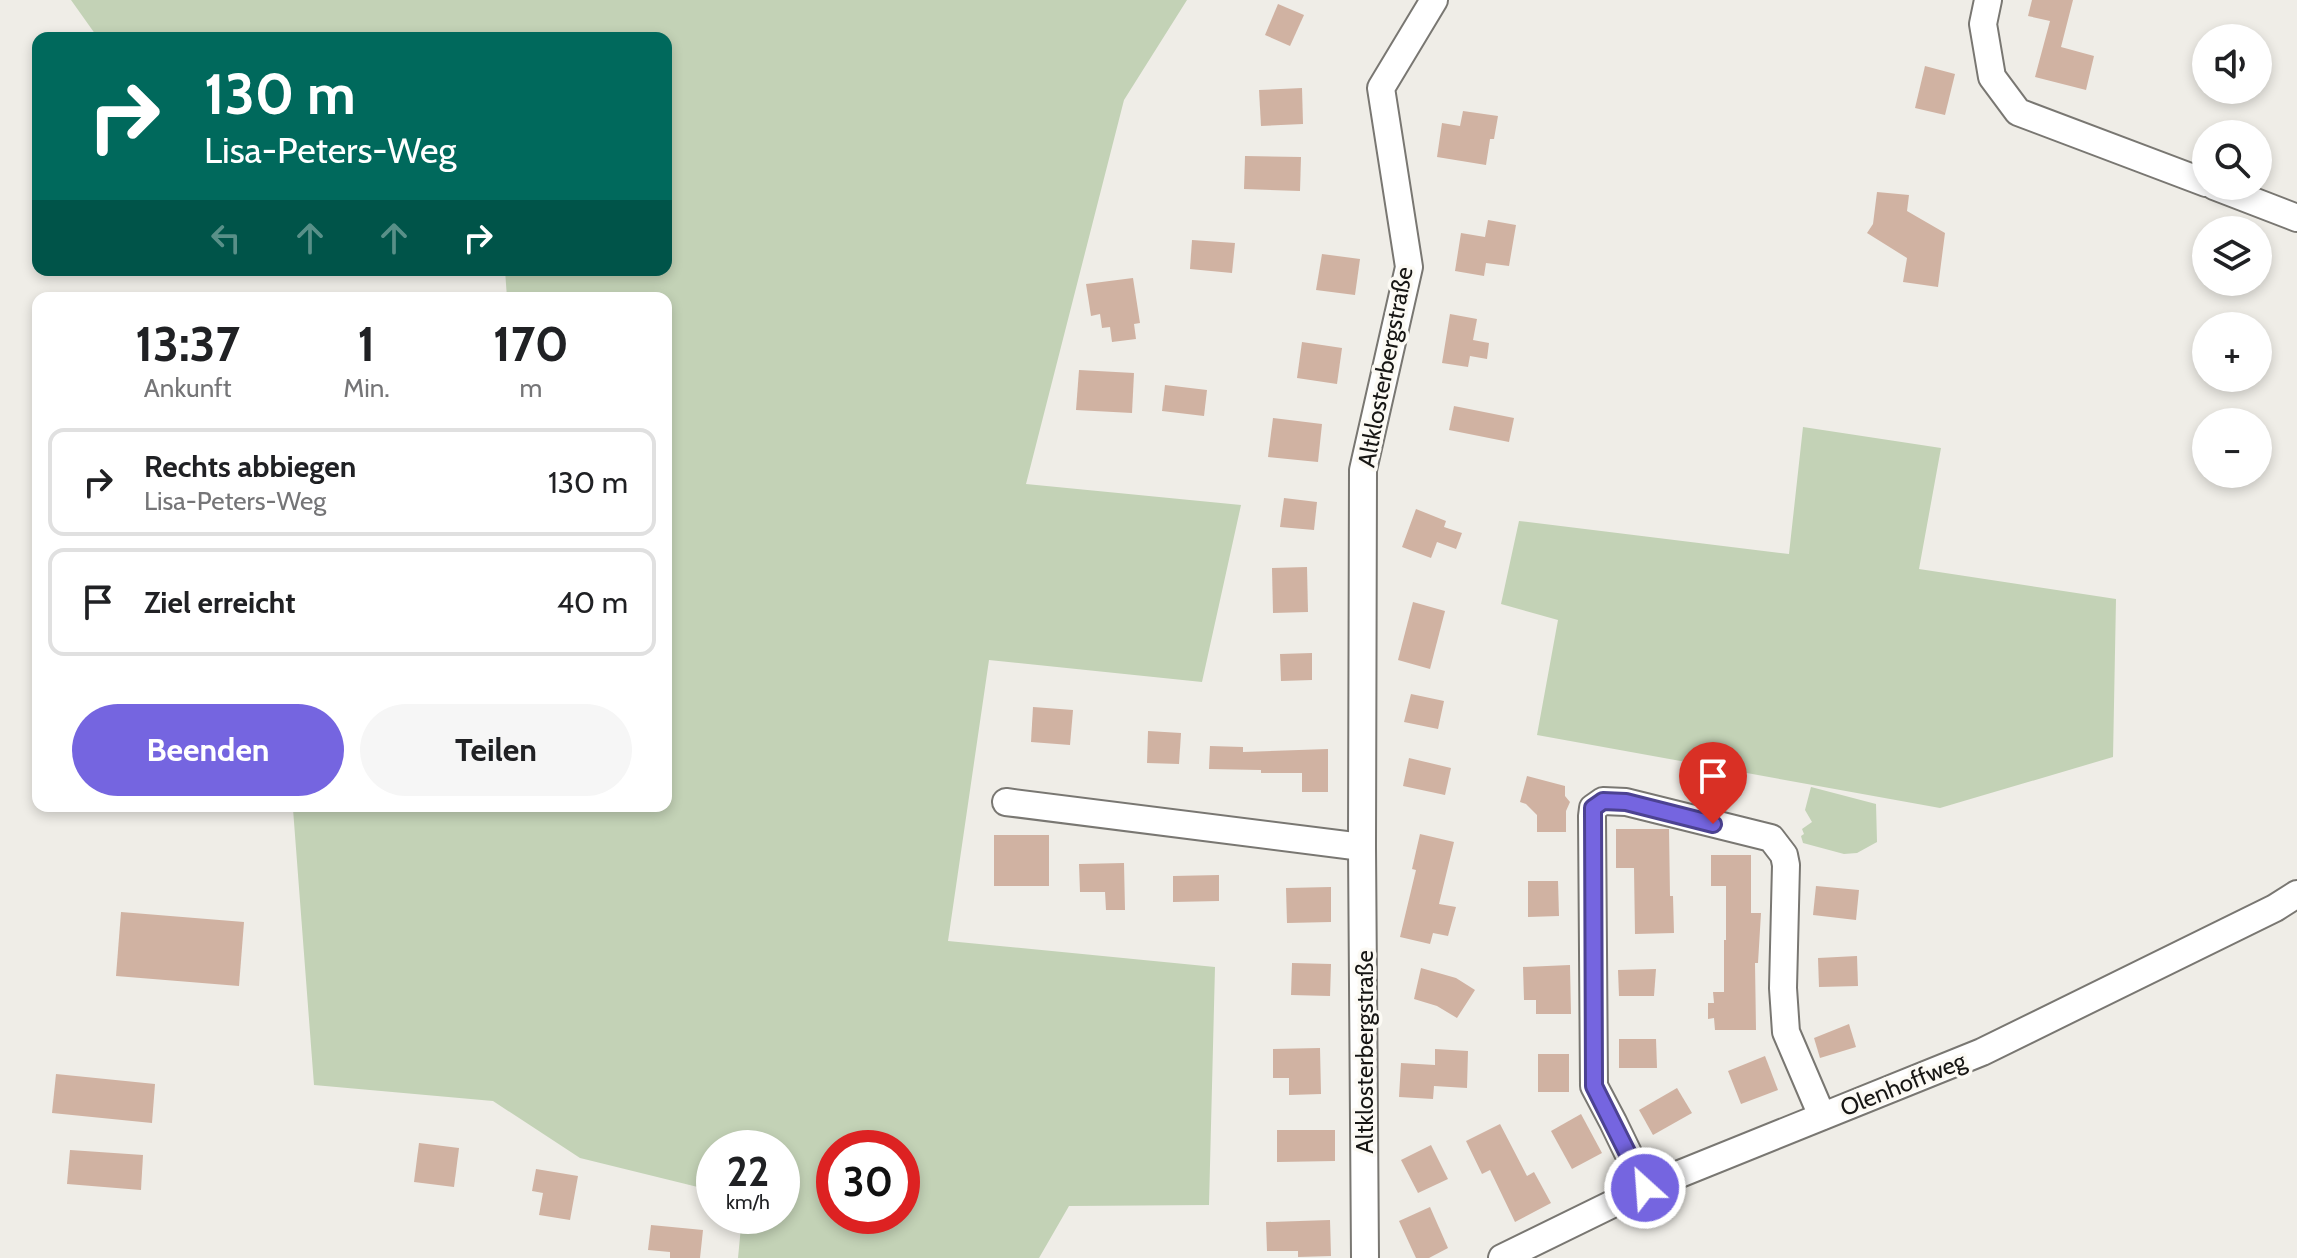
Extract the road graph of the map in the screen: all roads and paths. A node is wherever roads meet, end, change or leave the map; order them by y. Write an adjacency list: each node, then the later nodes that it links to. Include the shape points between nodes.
1 (1434, 0): 7 (street, Altklosterbergstraße, via 1381,88 1409,267 1363,470)
2 (1988, 0): 3 (street, via 1983,24 1992,77 2018,112)
3 (2192, 178)
4 (2250, 200): 5 (street)
5 (2297, 218)
6 (1006, 802): 7 (street)
7 (1362, 847): 11 (street, Altklosterbergstraße)
8 (2297, 894): 9 (street, Olenhoffweg, via 1982,1052)
9 (1822, 1116): 10 (street, Olenhoffweg); 10 (street, via 1786,1032 1784,855 1771,838 1603,801 1592,816 1594,1086)
10 (1645, 1188): 12 (street, Olenhoffweg)
11 (1365, 1258)
12 (1502, 1258)

